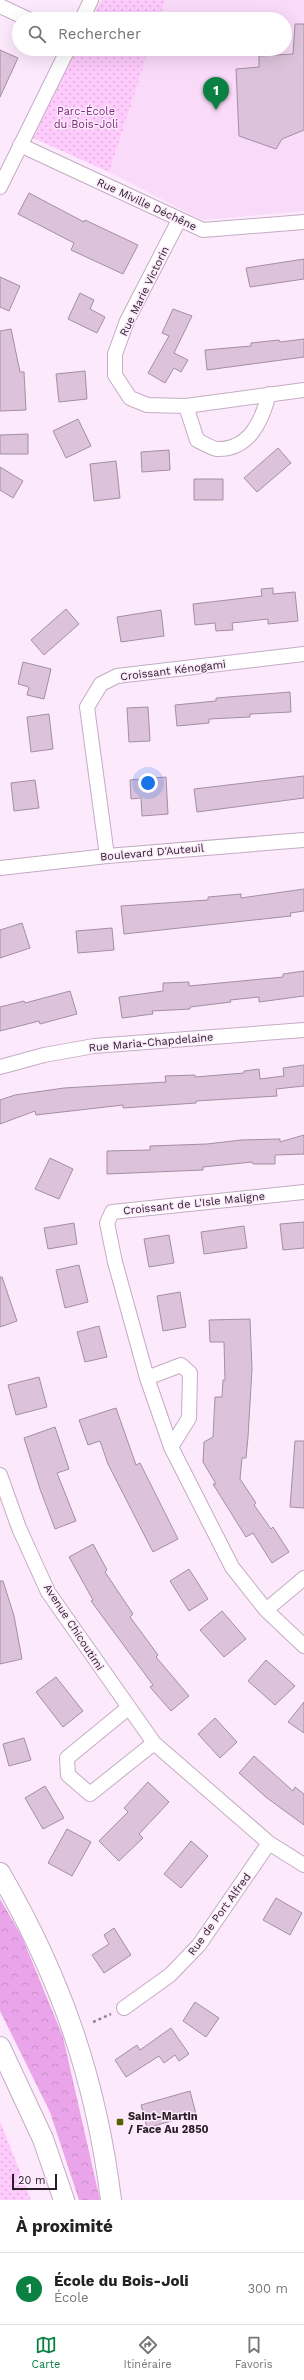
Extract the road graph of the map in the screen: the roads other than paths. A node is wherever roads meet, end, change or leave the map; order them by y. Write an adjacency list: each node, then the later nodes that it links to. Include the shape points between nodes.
1 (91, 0): 4 (street)
2 (0, 6): 3 (street)
3 (13, 12)
4 (85, 12)
5 (64, 56): 6 (street)
6 (20, 145): 7 (street); 8 (street, Rue Miville Déchêne)
7 (0, 187)
8 (180, 220): 9 (street, Rue Miville Déchêne, via 203,230); 12 (street, Rue Marie Victorin, via 127,321 115,354 115,375 130,398 147,406)
9 (304, 222)
10 (304, 390): 11 (street, Rue Marie Victorin)
11 (269, 394): 12 (street, Rue Marie Victorin); 12 (street, via 263,416 248,440 230,447 216,449 197,440)
12 (186, 406)
13 (304, 654): 15 (street, Croissant Kénogami, via 117,676 101,684 87,707)
14 (304, 840): 15 (street, Boulevard D'Auteuil)
15 (107, 856): 16 (street, Boulevard D'Auteuil)
16 (0, 868)
17 (304, 1030): 18 (street, Rue Maria-Chapdelaine, via 94,1046 44,1055)
18 (0, 1067)
19 (304, 1192): 20 (street, Croissant de L'Isle Maligne, via 112,1212 107,1223 115,1262)
20 (147, 1378): 21 (street, Croissant de L'Isle Maligne); 21 (street, via 182,1365 190,1373 189,1418)
21 (171, 1446): 24 (street, Croissant de L'Isle Maligne, via 232,1567)
22 (0, 1475): 26 (street, Avenue Chicoutimi, via 19,1528 48,1592)
23 (304, 1578): 24 (street)
24 (266, 1610): 25 (street, Croissant de L'Isle Maligne)
25 (304, 1646)
26 (128, 1708): 27 (street, Avenue Chicoutimi); 27 (street, via 67,1758 68,1775 90,1794)
27 (154, 1743): 28 (street, Avenue Chicoutimi)
28 (269, 1843): 29 (street, Avenue Chicoutimi); 31 (street, Rue de Port Alfred, via 200,1945 170,1974)
29 (304, 1865)
30 (0, 1873): 34 (main road, via 55,1980 74,2028 97,2111)
31 (124, 2008)
32 (0, 2047): 33 (main road, via 38,2127)
33 (64, 2200)
34 (111, 2200)

